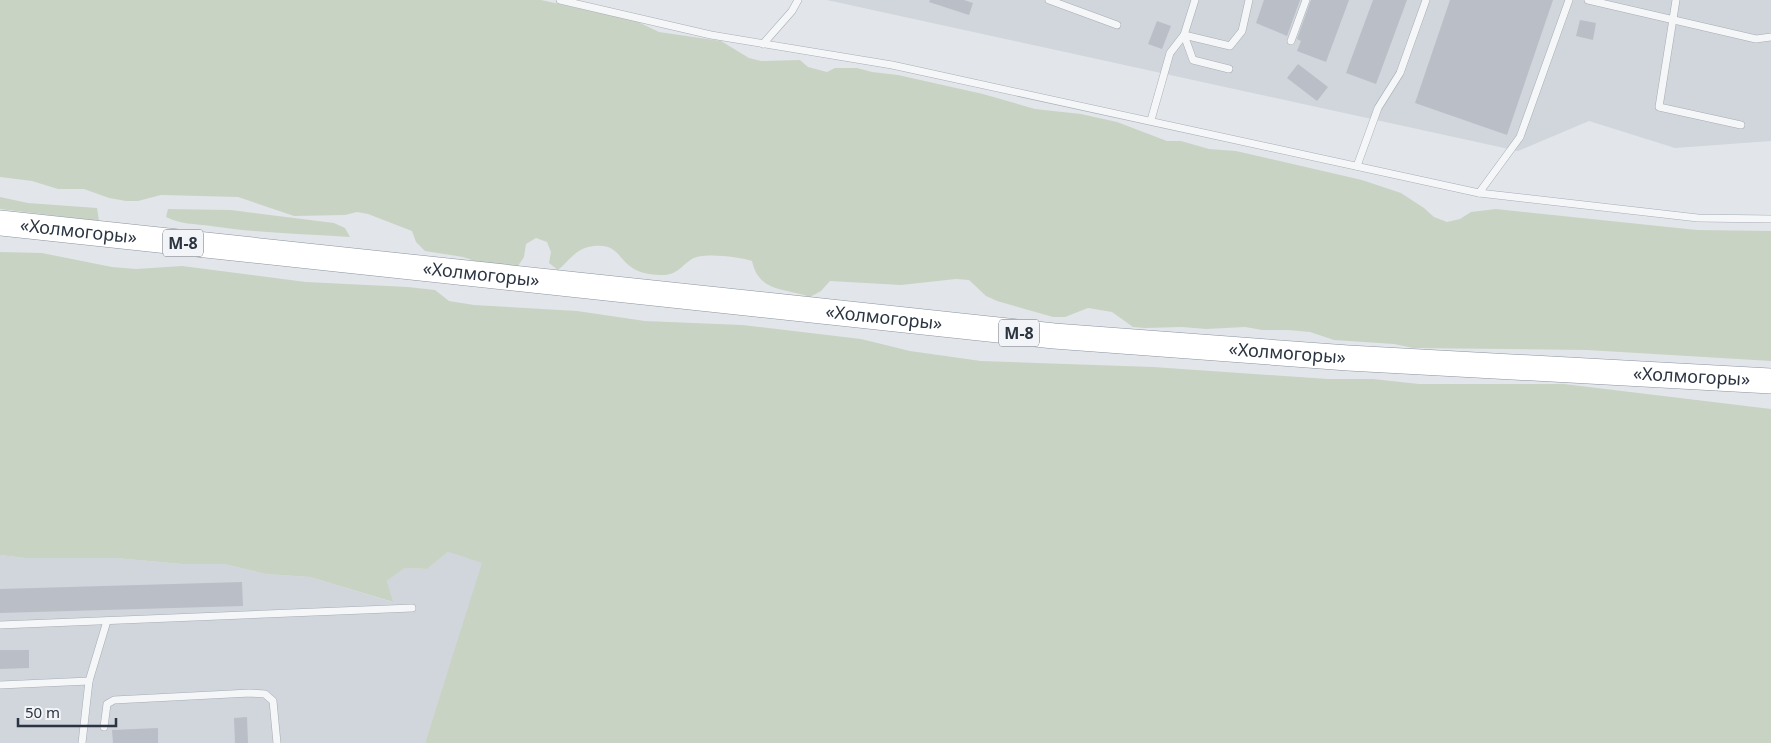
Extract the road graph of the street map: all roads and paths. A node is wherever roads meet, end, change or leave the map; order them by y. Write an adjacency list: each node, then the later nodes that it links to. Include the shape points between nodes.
1 (560, 0): 16 (lane)
2 (798, 0): 16 (lane, via 792,12)
3 (1049, 0): 12 (lane)
4 (1195, 0): 13 (lane)
5 (1249, 0): 13 (lane, via 1242,31 1230,46)
6 (1306, 0): 15 (lane)
7 (1426, 0): 20 (lane, via 1400,73 1378,108)
8 (1569, 0): 21 (lane, via 1520,137)
9 (1588, 0): 11 (lane)
10 (1676, 0): 11 (lane)
11 (1673, 20): 14 (lane, via 1756,39); 19 (lane, via 1658,107)
12 (1117, 25)
13 (1184, 36): 17 (lane, via 1193,60); 18 (lane, via 1170,53)
14 (1771, 37)
15 (1291, 41)
16 (763, 44): 18 (lane, via 892,65)
17 (1229, 69)
18 (1150, 120): 20 (lane)
19 (1741, 125)
20 (1357, 166): 21 (lane)
21 (1479, 193): 22 (lane, via 1698,218)
22 (1771, 219)
23 (0, 223): 24 (highway, «Холмогоры» / М-8, via 1054,336 1348,358)
24 (1771, 381)
25 (412, 608): 26 (lane)
26 (106, 621): 27 (lane); 28 (lane)
27 (0, 625)
28 (89, 681): 29 (lane); 31 (lane)
29 (0, 685)
30 (104, 726): 32 (lane, via 107,704 114,700 265,694 273,701)
31 (82, 743)
32 (277, 743)

